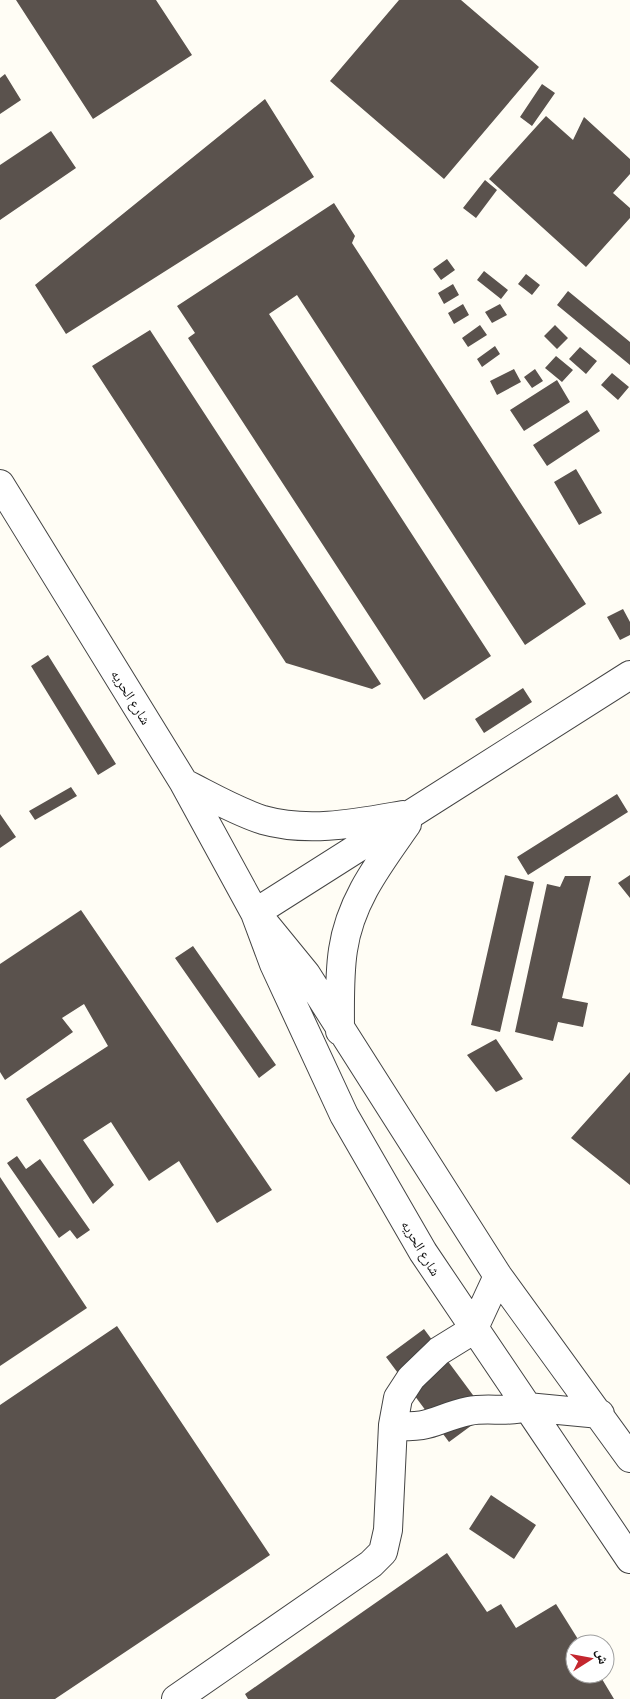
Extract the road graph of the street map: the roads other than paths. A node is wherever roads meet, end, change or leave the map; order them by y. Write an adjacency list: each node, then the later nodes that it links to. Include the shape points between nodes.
1 (0, 484): 3 (street, شارع الحريه)
2 (630, 675): 4 (street)
3 (184, 783): 4 (street, via 238,811 291,825 319,827); 5 (street, شارع الحريه)
4 (414, 813): 5 (street); 6 (street, via 374,871 349,922 343,950)
5 (255, 913): 6 (street, شارع الحريه, via 291,953); 8 (street, شارع الحريه, via 274,964 344,1116 422,1252)
6 (340, 1031): 7 (street, شارع الحريه)
7 (498, 1276): 8 (street); 10 (street, شارع الحريه)
8 (473, 1330): 9 (street, شارع الحريه); 11 (street, via 439,1351 411,1378 398,1398)
9 (527, 1407): 10 (street); 11 (street, via 468,1411 420,1427); 13 (street, شارع الحريه)
10 (600, 1414): 12 (street, شارع الحريه)
11 (393, 1425): 14 (street, via 388,1530 383,1552 371,1564)
12 (630, 1458)
13 (630, 1559)
14 (176, 1699)

